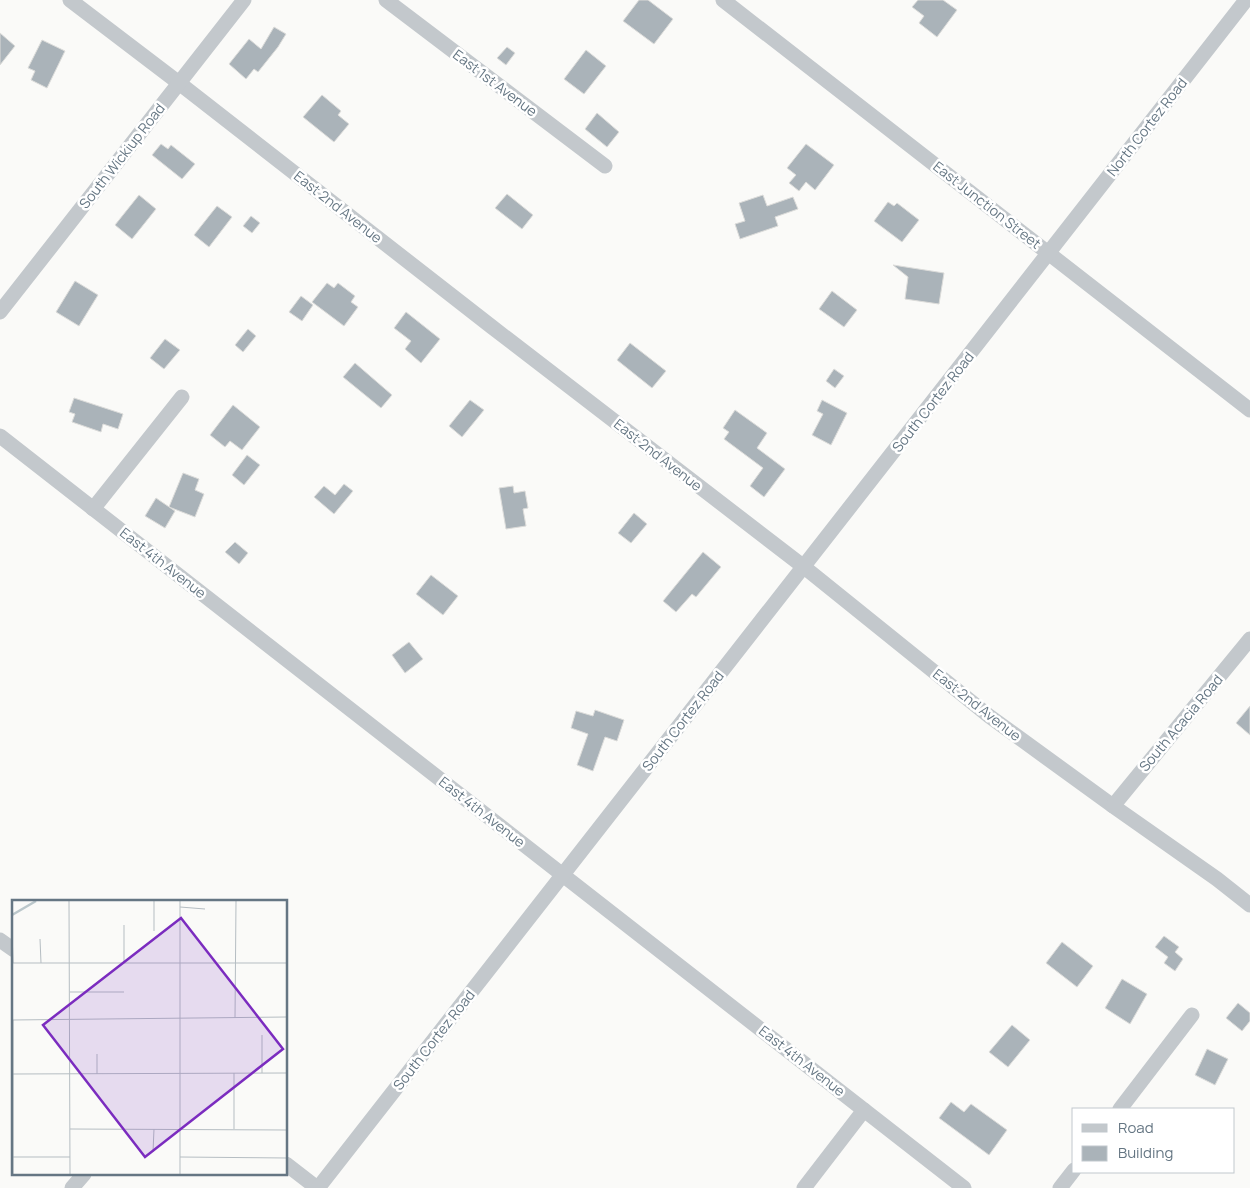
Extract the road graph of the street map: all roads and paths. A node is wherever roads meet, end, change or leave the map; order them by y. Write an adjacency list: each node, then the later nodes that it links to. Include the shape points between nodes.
1 (70, 0): 6 (street, East 2nd Avenue)
2 (244, 0): 6 (street, South Wickiup Road)
3 (386, 0): 7 (street, East 1st Avenue)
4 (1246, 0): 8 (street, North Cortez Road)
5 (730, 2): 8 (street, East Junction Street)
6 (179, 83): 9 (street, South Wickiup Road); 14 (street, East 2nd Avenue)
7 (605, 166)
8 (1048, 253): 11 (street, East Junction Street); 14 (street, South Cortez Road)
9 (0, 312)
10 (182, 397): 13 (street)
11 (1250, 410)
12 (0, 436): 13 (street, East 4th Avenue)
13 (93, 509): 17 (street, East 4th Avenue)
14 (804, 567): 16 (street, East 2nd Avenue, via 989,716); 17 (street, South Cortez Road)
15 (1250, 639): 16 (street, South Acacia Road)
16 (1113, 806): 18 (street, East 2nd Avenue)
17 (563, 875): 23 (street, East 4th Avenue); 28 (street, South Cortez Road)
18 (1250, 905)
19 (0, 940): 20 (street)
20 (12, 949)
21 (1192, 1015): 22 (street)
22 (1121, 1108)
23 (864, 1110): 29 (street); 30 (street, East 4th Avenue)
24 (288, 1166): 28 (street)
25 (1072, 1173): 31 (street)
26 (82, 1176): 27 (street)
27 (72, 1188)
28 (317, 1188)
29 (804, 1188)
30 (964, 1188)
31 (1060, 1188)

